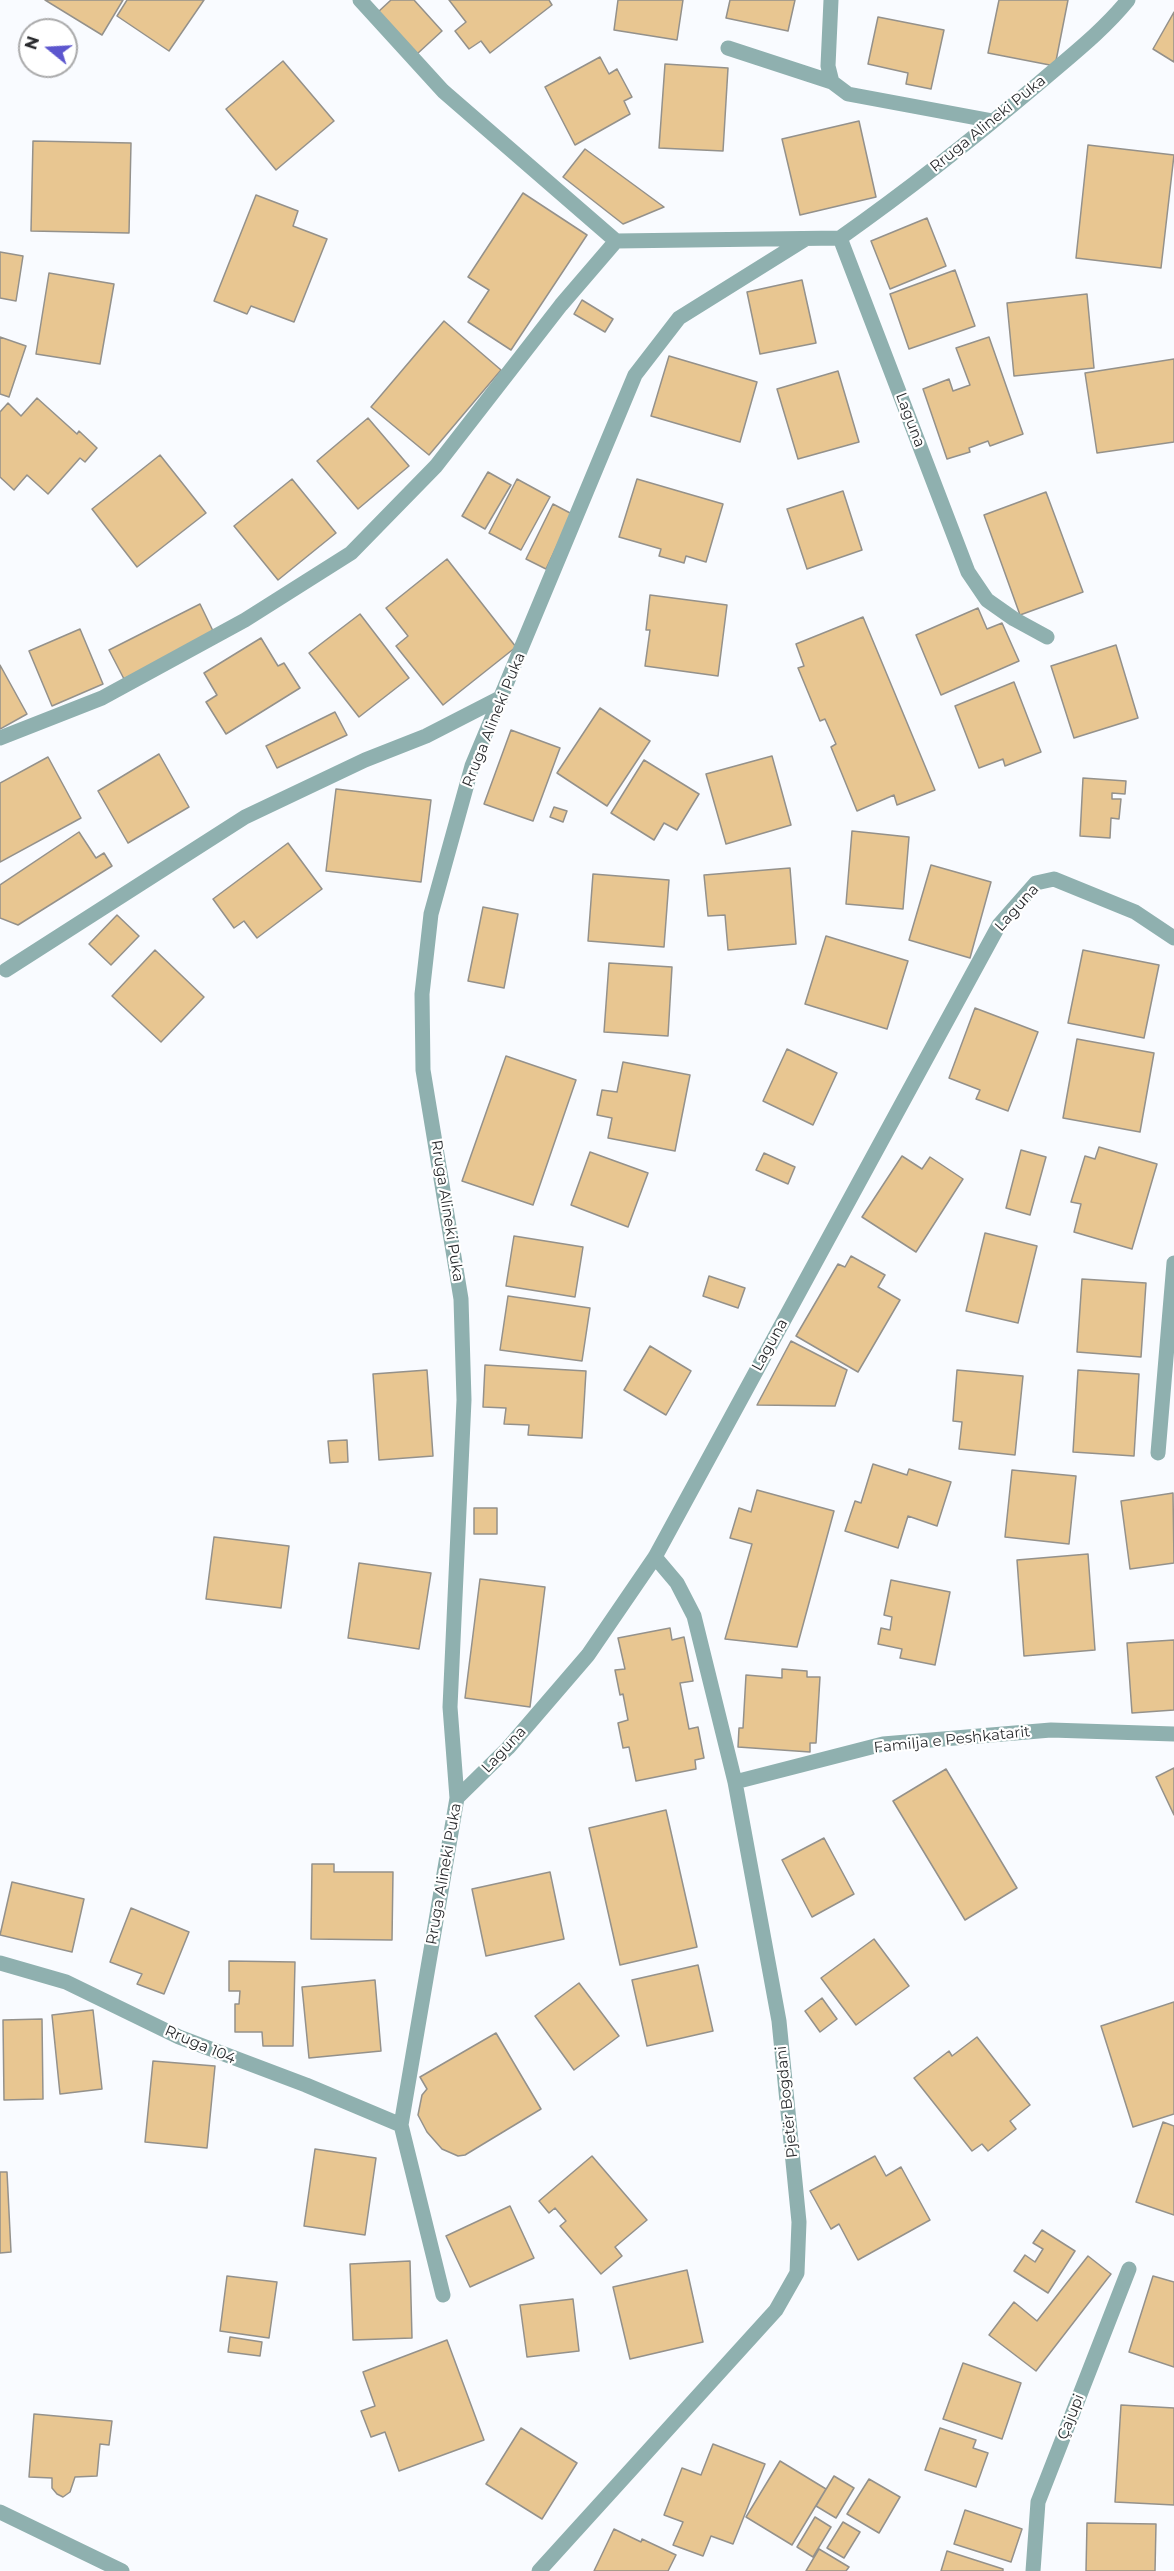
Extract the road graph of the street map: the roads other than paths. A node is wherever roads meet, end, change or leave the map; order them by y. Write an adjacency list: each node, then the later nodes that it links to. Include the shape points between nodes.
1 (360, 0): 9 (street, via 443,91)
2 (831, 0): 5 (street, via 828,66)
3 (1128, 0): 6 (street, Rruga Alineki Puka, via 1109,23)
4 (728, 48): 5 (street)
5 (832, 82): 6 (street, via 848,94)
6 (993, 120): 7 (street, Rruga Alineki Puka)
7 (840, 238): 8 (street); 10 (street, Laguna, via 968,572 987,600)
8 (804, 240): 9 (street); 11 (street, Rruga Alineki Puka, via 679,318 634,375)
9 (616, 241): 12 (street, via 561,304 436,466 351,553 245,620 102,698)
10 (1047, 637)
11 (502, 697): 14 (street, via 426,736 365,760 245,817); 20 (street, Rruga Alineki Puka, via 472,766 431,914 422,994 423,1070 461,1299 464,1400 450,1707)
12 (0, 738)
13 (1174, 938): 17 (street, Laguna, via 1135,912 1054,879 1036,882 999,925)
14 (6, 970)
15 (1174, 1263): 16 (street)
16 (1158, 1453)
17 (655, 1557): 19 (street, Pjetër Bogdani, via 677,1583 694,1616); 20 (street, Laguna, via 588,1656)
18 (1174, 1734): 19 (street, Familja e Peshkatarit, via 1051,1730 883,1744)
19 (735, 1782): 27 (street, Pjetër Bogdani, via 779,2021 799,2222 797,2273 776,2310)
20 (457, 1798): 22 (street, Rruga Alineki Puka)
21 (0, 1963): 22 (street, Rruga 104, via 66,1982 179,2037)
22 (401, 2125): 24 (street, Rruga Alineki Puka)
23 (1130, 2269): 28 (street, Çajupi, via 1038,2502)
24 (442, 2295)
25 (0, 2512): 26 (street)
26 (122, 2571)
27 (539, 2571)
28 (1033, 2571)

